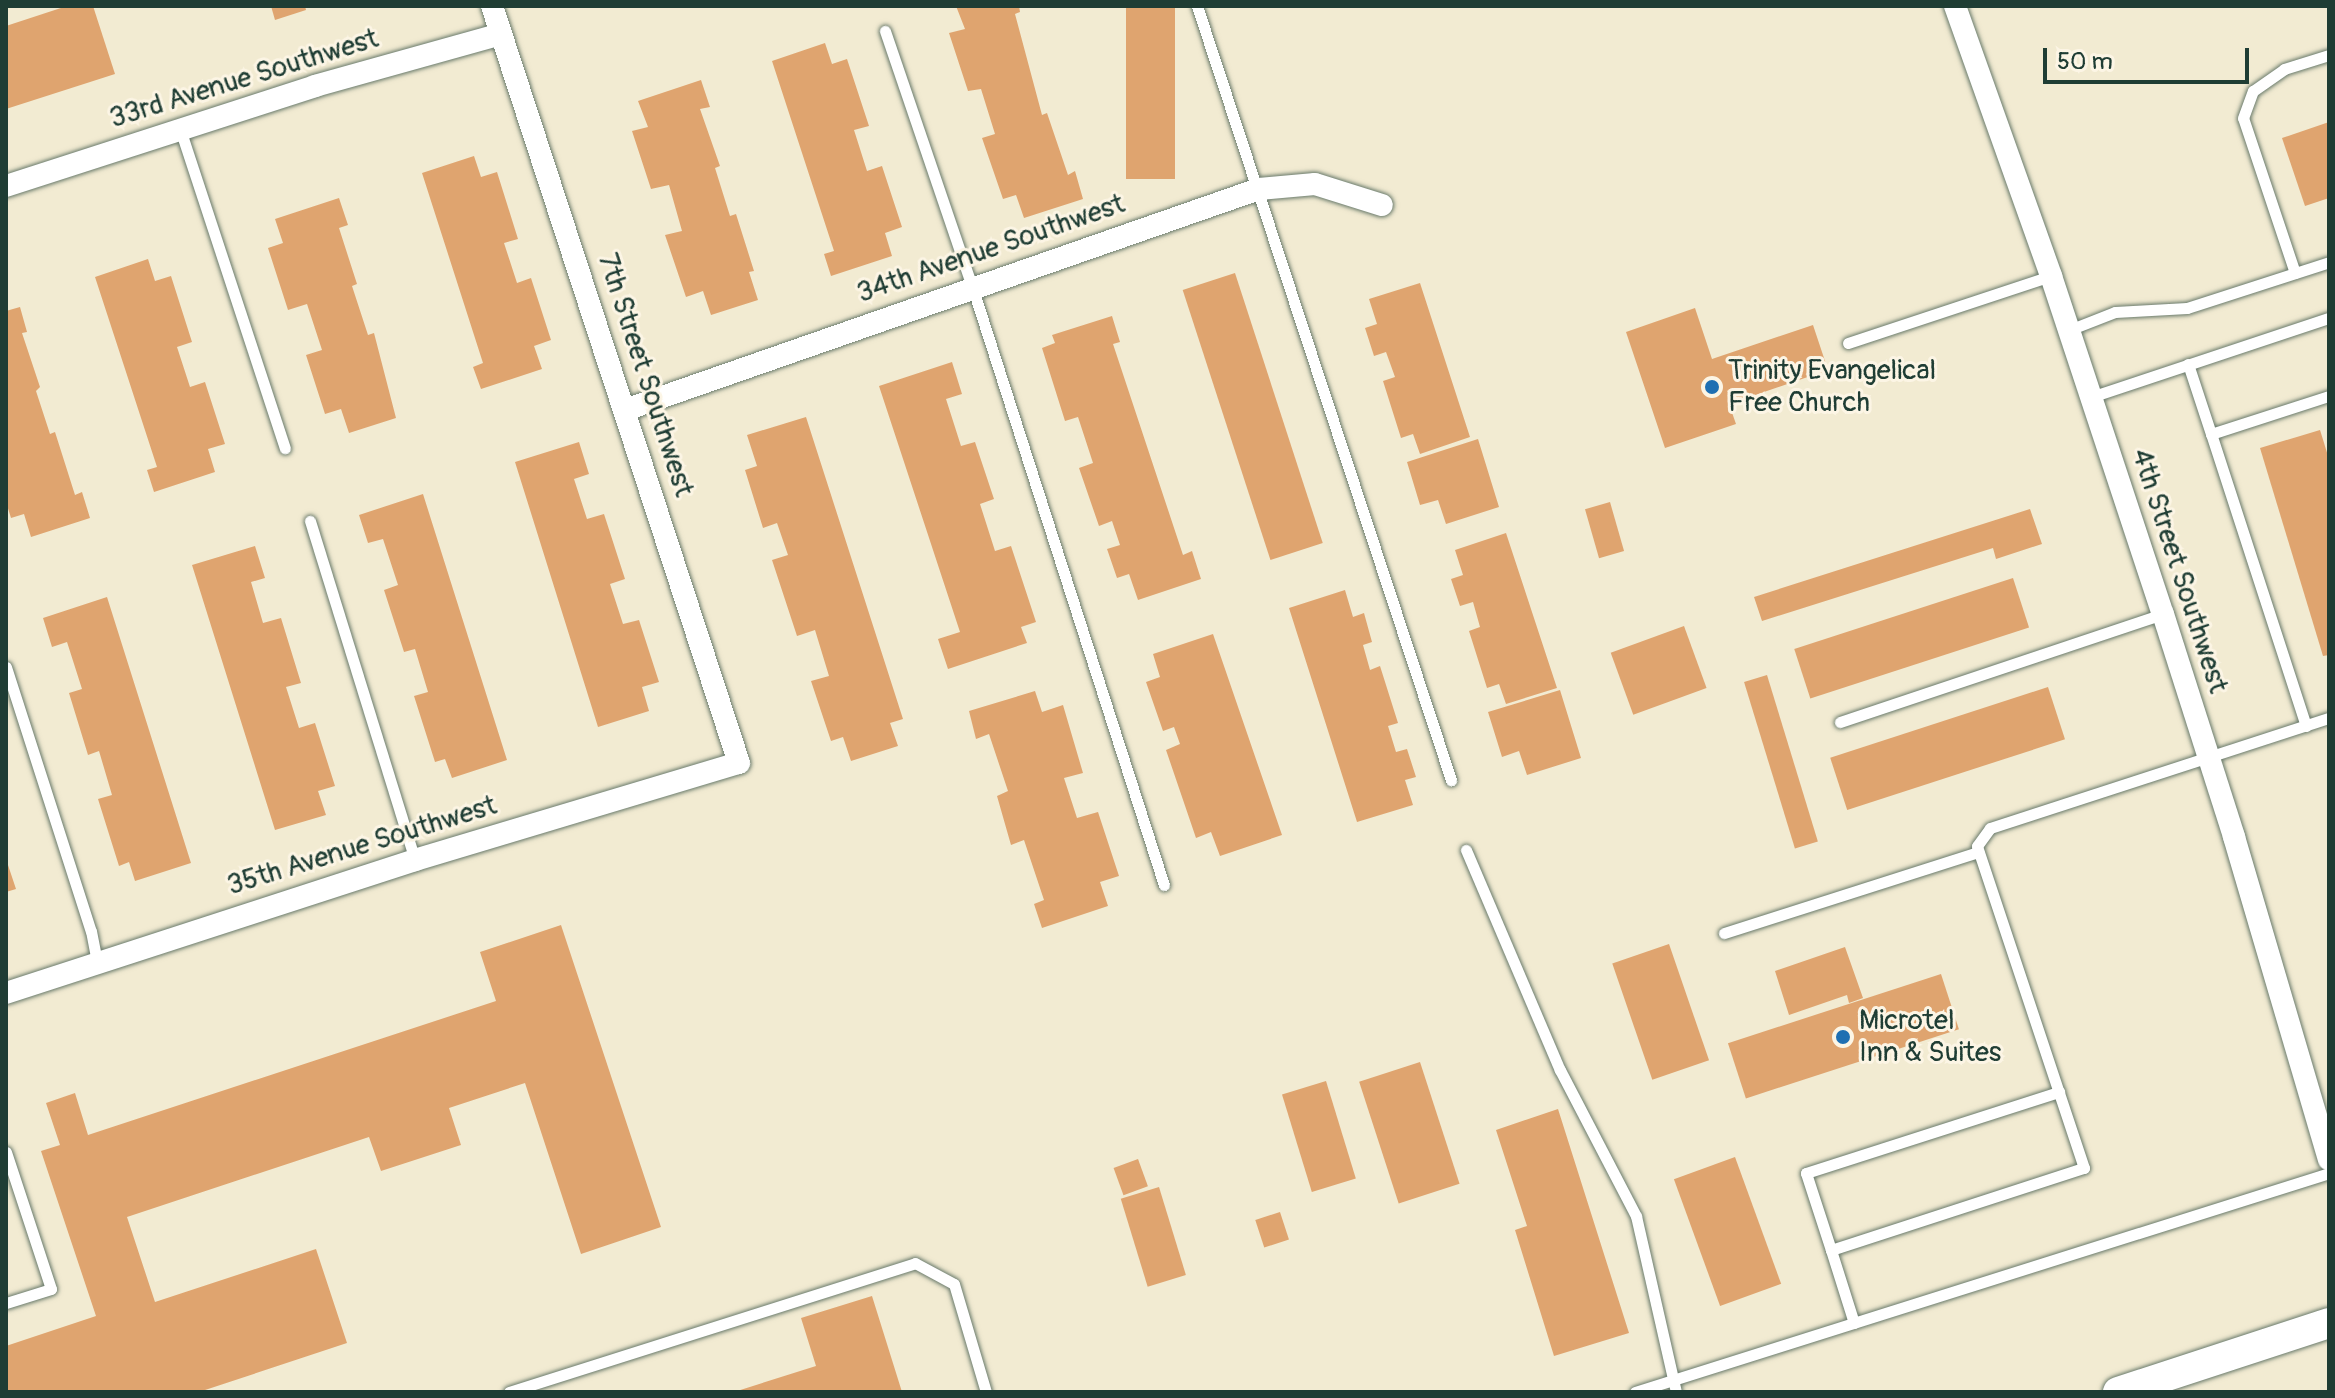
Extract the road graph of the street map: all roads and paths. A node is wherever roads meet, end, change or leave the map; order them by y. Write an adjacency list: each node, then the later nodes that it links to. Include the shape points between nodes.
1 (492, 6): 5 (street, 7th Street Southwest)
2 (1197, 6): 9 (lane)
3 (1955, 6): 13 (street, 4th Street Southwest)
4 (885, 31): 14 (lane)
5 (501, 34): 7 (street, 33rd Avenue Southwest); 21 (street, 7th Street Southwest)
6 (2329, 55): 12 (lane, via 2284,69 2253,91 2243,118)
7 (180, 129): 8 (street, 33rd Avenue Southwest); 23 (lane)
8 (6, 186)
9 (1259, 189): 10 (street, 34th Avenue Southwest, via 1315,184); 14 (street, 34th Avenue Southwest); 32 (lane)
10 (1382, 205)
11 (2329, 262): 12 (lane)
12 (2295, 273): 16 (lane, via 2187,308 2115,312)
13 (2051, 276): 16 (street, 4th Street Southwest); 17 (lane)
14 (972, 286): 21 (street, 34th Avenue Southwest); 36 (lane)
15 (2329, 318): 18 (lane)
16 (2069, 330): 20 (street, 4th Street Southwest)
17 (1848, 343)
18 (2188, 364): 20 (lane); 22 (lane)
19 (2329, 396): 22 (lane)
20 (2091, 397): 25 (street, 4th Street Southwest)
21 (625, 410): 31 (street, 7th Street Southwest)
22 (2211, 434): 29 (lane)
23 (285, 448)
24 (310, 521): 35 (lane)
25 (2163, 614): 28 (lane); 30 (street, 4th Street Southwest)
26 (6, 667): 38 (lane)
27 (2329, 718): 29 (lane)
28 (1840, 722)
29 (2306, 726): 30 (lane)
30 (2208, 758): 34 (lane, via 1990,828); 42 (street, 4th Street Southwest)
31 (739, 763): 35 (street, 35th Avenue Southwest)
32 (1451, 780)
33 (1466, 850): 48 (lane, via 1560,1070 1636,1216)
34 (1978, 852): 37 (lane); 40 (lane)
35 (415, 860): 38 (street, 35th Avenue Southwest)
36 (1164, 885)
37 (1724, 933)
38 (97, 962): 39 (street, 35th Avenue Southwest)
39 (6, 993)
40 (2059, 1092): 44 (lane, via 2084,1168); 44 (lane, via 1806,1173)
41 (6, 1152): 45 (lane, via 51,1289)
42 (2329, 1159)
43 (2329, 1173): 46 (lane)
44 (1831, 1250): 46 (lane)
45 (6, 1303)
46 (1854, 1323): 48 (lane)
47 (2329, 1323): 52 (main road)
48 (1674, 1386): 51 (lane)
49 (509, 1392): 50 (lane, via 915,1263 954,1284)
50 (986, 1392)
51 (1635, 1392)
52 (2118, 1392)

